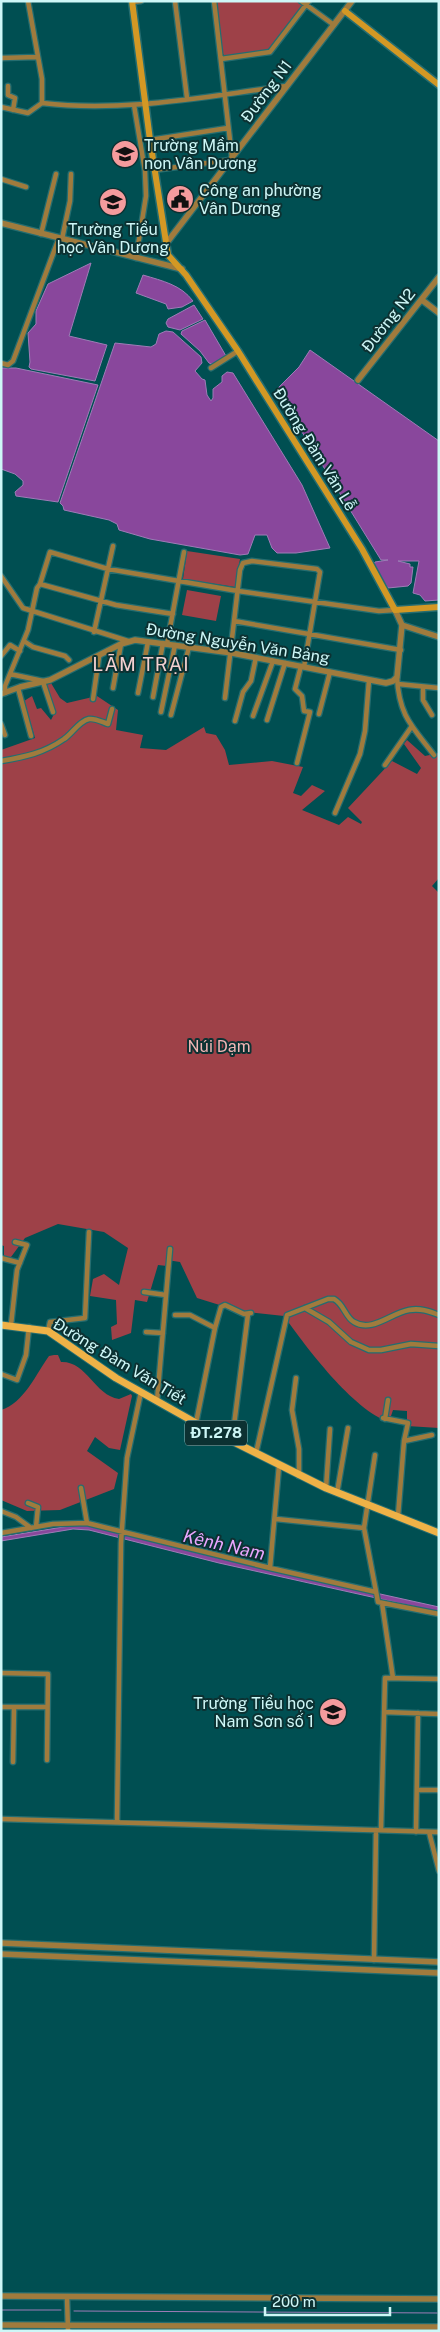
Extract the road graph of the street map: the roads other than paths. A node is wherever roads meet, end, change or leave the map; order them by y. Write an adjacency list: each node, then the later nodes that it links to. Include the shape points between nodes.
1 (28, 1): 11 (street)
2 (141, 1): 7 (street)
3 (175, 1): 18 (street)
4 (214, 1): 13 (street)
5 (301, 1): 8 (street)
6 (352, 1): 9 (street, Đường N1)
7 (132, 2): 20 (main road)
8 (308, 3): 10 (street); 13 (street, via 270,52)
9 (345, 11): 10 (street, Đường N1); 14 (main road)
10 (334, 25): 16 (street, Đường N1)
11 (37, 57): 12 (street); 19 (street, via 42,79)
12 (1, 58)
13 (221, 59): 17 (street)
14 (439, 85)
15 (8, 86): 23 (street, via 8,95 15,98)
16 (287, 86): 17 (street); 26 (street, Đường N1)
17 (224, 94): 18 (street); 24 (street)
18 (187, 98): 20 (street)
19 (42, 103): 21 (street); 23 (street, via 28,113)
20 (145, 104): 21 (street); 25 (main road)
21 (134, 105): 36 (street, via 146,196)
22 (1, 108): 23 (street)
23 (13, 110)
24 (228, 128): 25 (street); 26 (street)
25 (150, 140): 27 (main road)
26 (231, 159): 27 (street); 35 (street, Đường N1)
27 (154, 170): 35 (main road)
28 (56, 174): 33 (street)
29 (71, 174): 34 (street, via 66,226)
30 (1, 179): 31 (street)
31 (26, 188)
32 (1, 223): 33 (street)
33 (41, 234): 34 (street)
34 (60, 239): 36 (street); 42 (street, via 13,361 6,365)
35 (165, 245): 37 (main road, Đường Đàm Văn Lễ, via 168,255)
36 (136, 258): 37 (street)
37 (182, 269): 41 (main road, Đường Đàm Văn Lễ)
38 (439, 277): 39 (street, Đường N2)
39 (422, 300): 40 (street); 44 (street, Đường N2)
40 (439, 313)
41 (238, 351): 43 (street); 55 (main road, Đường Đàm Văn Lễ, via 362,549)
42 (1, 363)
43 (211, 368)
44 (358, 380)
45 (113, 546): 47 (street)
46 (184, 552): 49 (street)
47 (108, 569): 49 (street); 50 (street, via 50,552); 52 (street)
48 (1, 576): 56 (street, via 19,605)
49 (180, 581): 51 (street); 57 (street)
50 (40, 584): 52 (street); 56 (street)
51 (238, 591): 53 (street); 53 (street, via 240,570 245,562 317,569 320,572); 58 (street)
52 (101, 601): 57 (street); 60 (street)
53 (316, 602): 55 (street, via 379,611); 61 (street)
54 (439, 607): 55 (main road)
55 (395, 610): 59 (street)
56 (34, 612): 60 (street); 63 (street)
57 (173, 614): 67 (street)
58 (234, 621): 61 (street); 72 (street)
59 (402, 625): 62 (street); 70 (street)
60 (94, 632): 64 (street)
61 (310, 635): 70 (street); 79 (street)
62 (439, 637)
63 (24, 641): 71 (street); 76 (street)
64 (128, 641): 65 (street, Đường Nguyễn Văn Bảng); 66 (street, Đường Nguyễn Văn Bảng)
65 (148, 642): 67 (street, Đường Nguyễn Văn Bảng); 89 (street)
66 (121, 644): 74 (street, Đường Nguyễn Văn Bảng); 87 (street)
67 (165, 644): 68 (street, Đường Nguyễn Văn Bảng); 91 (street)
68 (175, 645): 69 (street, Đường Nguyễn Văn Bảng); 96 (street)
69 (189, 647): 72 (street, Đường Nguyễn Văn Bảng); 97 (street)
70 (401, 650): 83 (street)
71 (20, 651): 73 (street, via 10,645); 81 (street)
72 (232, 653): 75 (street, Đường Nguyễn Văn Bảng); 92 (street)
73 (1, 656)
74 (99, 657): 84 (street, Đường Nguyễn Văn Bảng); 93 (street)
75 (256, 657): 77 (street, Đường Nguyễn Văn Bảng); 102 (street, via 251,681 243,692)
76 (69, 660)
77 (273, 661): 78 (street, Đường Nguyễn Văn Bảng); 100 (street)
78 (286, 663): 79 (street, Đường Nguyễn Văn Bảng); 101 (street)
79 (302, 666): 80 (street, Đường Nguyễn Văn Bảng); 109 (street, via 294,689 302,696 304,711 310,712)
80 (330, 672): 82 (street, Đường Nguyễn Văn Bảng); 98 (street)
81 (10, 674): 84 (street); 90 (street)
82 (369, 680): 83 (street, Đường Nguyễn Văn Bảng, via 386,683); 111 (street, via 360,754)
83 (398, 680): 85 (street); 104 (street, via 398,697)
84 (44, 682): 86 (street, Đường Nguyễn Văn Bảng); 95 (street)
85 (423, 687): 88 (street); 99 (street, via 423,700)
86 (18, 688): 90 (street, Đường Nguyễn Văn Bảng); 106 (street)
87 (112, 688)
88 (439, 688)
89 (138, 693)
90 (3, 694)
91 (153, 696)
92 (225, 698)
93 (93, 699)
94 (112, 709): 108 (street, via 108,724 89,719 46,750 20,759)
95 (53, 712)
96 (160, 712)
97 (171, 714)
98 (319, 714)
99 (432, 715)
100 (253, 716)
101 (267, 720)
102 (235, 721)
103 (1, 724): 105 (street)
104 (412, 726): 107 (street); 110 (street)
105 (4, 735)
106 (31, 736)
107 (434, 755)
108 (1, 761)
109 (297, 763)
110 (385, 765)
111 (335, 813)
112 (89, 1232): 126 (street, via 85,1318 50,1322)
113 (15, 1242): 116 (street, via 27,1245)
114 (170, 1249): 118 (street)
115 (1, 1258): 116 (street)
116 (20, 1263): 123 (street)
117 (144, 1292): 118 (street)
118 (166, 1295): 128 (street)
119 (304, 1308): 121 (street, via 334,1299 352,1321 364,1324 375,1324 410,1309); 129 (street, via 329,1322 351,1342 369,1350 411,1344); 141 (street, via 287,1315 284,1321)
120 (175, 1314): 125 (street, via 190,1315)
121 (439, 1315)
122 (1, 1325): 123 (main road, Đường Đàm Văn Tiết / ĐT.278)
123 (11, 1325): 124 (main road, Đường Đàm Văn Tiết / ĐT.278)
124 (29, 1327): 126 (main road, Đường Đàm Văn Tiết / ĐT.278); 130 (street, via 26,1355 17,1380)
125 (215, 1328): 135 (street); 139 (street, via 222,1305 250,1313)
126 (48, 1331): 132 (main road, Đường Đàm Văn Tiết / ĐT.278)
127 (146, 1332): 128 (street)
128 (163, 1333): 134 (street)
129 (439, 1346)
130 (1, 1374)
131 (296, 1378): 144 (street, via 292,1410 299,1448)
132 (141, 1392): 134 (main road, Đường Đàm Văn Tiết / ĐT.278); 156 (street, via 127,1458)
133 (388, 1400): 140 (street, via 384,1419 408,1423)
134 (157, 1401): 135 (main road, Đường Đàm Văn Tiết / ĐT.278)
135 (196, 1423): 139 (main road, Đường Đàm Văn Tiết / ĐT.278)
136 (348, 1428): 147 (street)
137 (330, 1430): 146 (street)
138 (432, 1435): 140 (street)
139 (232, 1441): 141 (main road, Đường Đàm Văn Tiết / ĐT.278)
140 (404, 1441): 151 (street)
141 (256, 1453): 143 (main road, Đường Đàm Văn Tiết / ĐT.278)
142 (375, 1455): 149 (street)
143 (280, 1466): 144 (main road, Đường Đàm Văn Tiết / ĐT.278); 152 (street)
144 (299, 1476): 146 (main road, Đường Đàm Văn Tiết / ĐT.278)
145 (81, 1488): 153 (street)
146 (326, 1488): 147 (main road, Đường Đàm Văn Tiết / ĐT.278)
147 (337, 1493): 149 (main road, Đường Đàm Văn Tiết / ĐT.278)
148 (28, 1503): 154 (street, via 38,1507)
149 (366, 1504): 151 (main road, Đường Đàm Văn Tiết / ĐT.278); 155 (street)
150 (1, 1510): 154 (street)
151 (398, 1516): 157 (main road, Đường Đàm Văn Tiết / ĐT.278)
152 (276, 1518): 155 (street); 159 (street)
153 (87, 1522): 154 (street); 156 (street)
154 (34, 1528): 158 (street)
155 (364, 1528): 160 (street)
156 (122, 1531): 159 (street); 177 (street)
157 (439, 1533)
158 (1, 1534)
159 (270, 1568): 160 (street)
160 (376, 1592): 161 (street)
161 (380, 1603): 162 (street); 164 (street)
162 (439, 1614)
163 (1, 1673): 168 (street, via 48,1674)
164 (393, 1678): 165 (street); 169 (street, via 385,1678)
165 (439, 1679)
166 (1, 1707): 167 (street)
167 (14, 1707): 168 (street); 173 (street)
168 (47, 1707): 172 (street)
169 (384, 1712): 170 (street); 178 (street)
170 (418, 1713): 171 (street); 174 (street)
171 (439, 1714)
172 (47, 1760)
173 (13, 1762)
174 (417, 1790): 175 (street); 179 (street)
175 (439, 1790)
176 (1, 1819): 177 (street)
177 (117, 1822): 178 (street)
178 (378, 1830): 179 (street); 187 (street)
179 (416, 1832): 180 (street)
180 (429, 1832): 181 (street); 182 (street)
181 (439, 1832)
182 (439, 1871)
183 (1, 1943): 184 (street)
184 (69, 1946): 186 (street); 187 (street)
185 (1, 1954): 186 (street)
186 (69, 1957): 189 (street)
187 (374, 1960): 188 (street)
188 (439, 1962)
189 (439, 1973)
190 (1, 2296): 191 (street)
191 (67, 2298): 192 (street); 194 (street)
192 (439, 2299)
193 (1, 2325): 194 (street)
194 (68, 2326): 195 (street)
195 (439, 2327)

